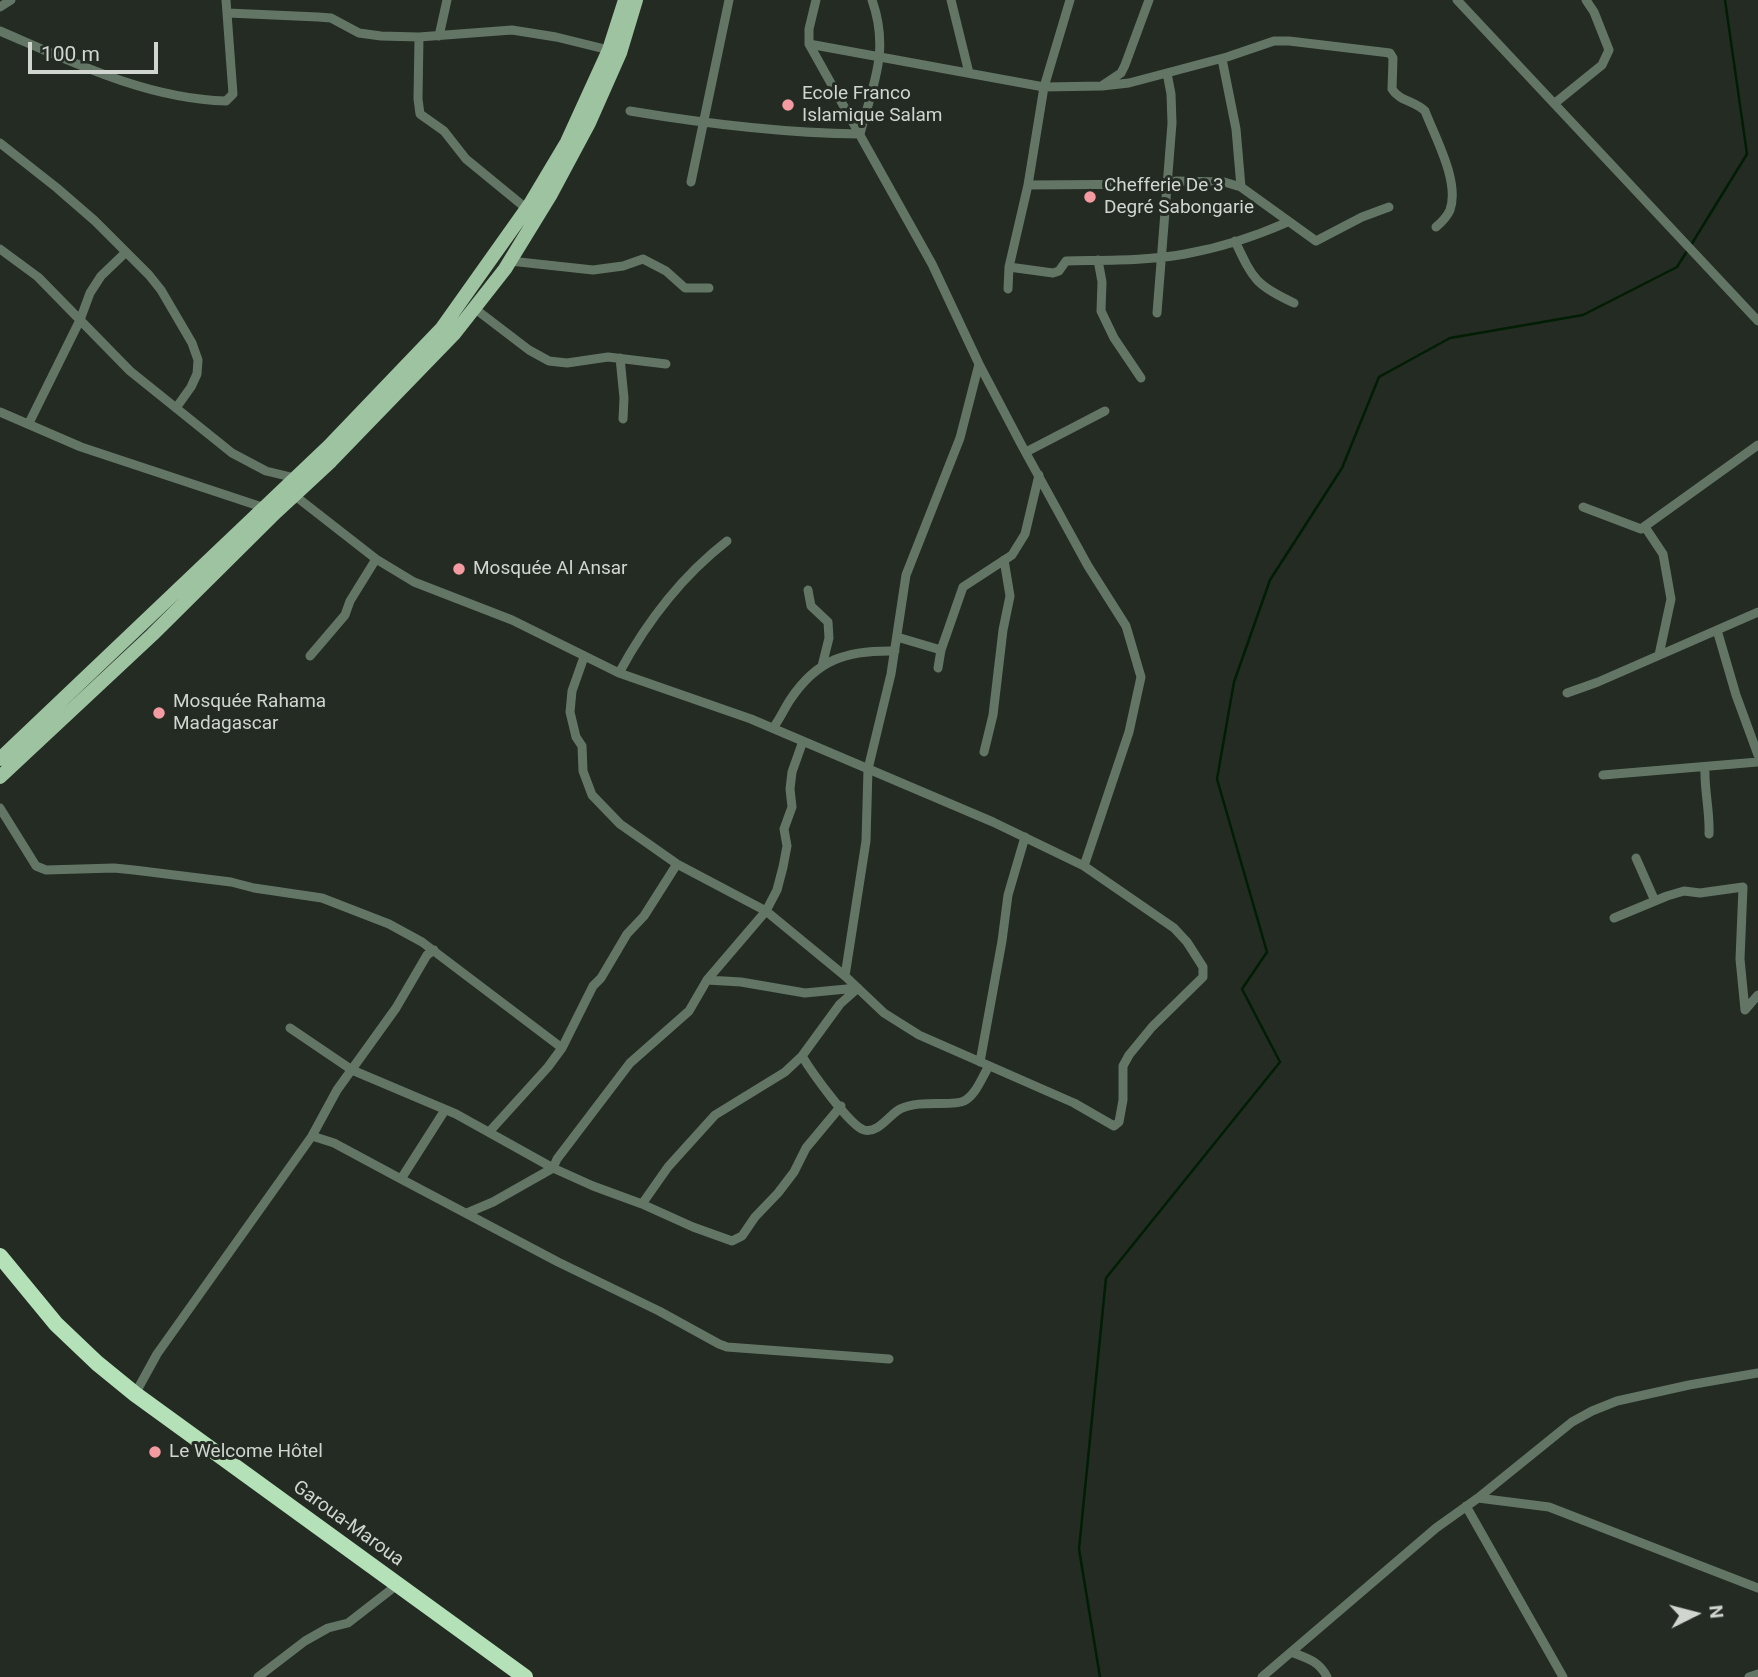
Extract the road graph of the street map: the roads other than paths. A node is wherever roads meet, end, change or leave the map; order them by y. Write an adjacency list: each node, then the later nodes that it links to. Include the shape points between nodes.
1 (11, 0): 14 (street)
2 (226, 0): 15 (street)
3 (447, 0): 17 (street)
4 (625, 0): 20 (main road)
5 (636, 0): 47 (main road, via 620,53 589,123)
6 (729, 0): 31 (street)
7 (816, 0): 19 (street)
8 (872, 0): 21 (street, via 880,24)
9 (951, 0): 23 (street)
10 (1069, 0): 28 (street)
11 (1150, 0): 24 (street)
12 (1457, 0): 29 (street)
13 (1586, 0): 29 (street, via 1609,50 1602,65)
14 (0, 7)
15 (228, 13): 16 (street, via 233,94 226,101 148,89); 18 (street, via 331,18 359,33)
16 (0, 31)
17 (439, 36): 18 (street); 20 (street, via 512,30)
18 (419, 37): 39 (street, via 420,114)
19 (809, 44): 21 (street); 32 (street)
20 (609, 50): 39 (main road, via 566,142)
21 (880, 58): 23 (street); 32 (street)
22 (1222, 59): 25 (street); 37 (street, via 1236,129); 41 (street, via 1274,41 1390,53 1392,89 1425,111 1450,174 1450,211)
23 (969, 73): 28 (street)
24 (1121, 73): 26 (street); 27 (street)
25 (1167, 73): 26 (street); 35 (street, via 1172,123)
26 (1129, 83): 27 (street)
27 (1102, 86): 28 (street)
28 (1044, 87): 36 (street)
29 (1555, 103): 55 (street)
30 (630, 111): 31 (street)
31 (702, 124): 32 (street); 34 (street)
32 (860, 134): 57 (street, via 932,264)
33 (0, 143): 44 (street, via 57,187)
34 (691, 182)
35 (1166, 184): 36 (street); 37 (street, via 1224,182); 45 (street)
36 (1028, 185): 48 (street)
37 (1241, 187): 40 (street)
38 (1390, 207): 40 (street, via 1319,241)
39 (527, 209): 68 (main road, via 442,328)
40 (1288, 222): 42 (street)
41 (1436, 227)
42 (1235, 241): 45 (street); 51 (street, via 1250,274 1268,291)
43 (0, 249): 54 (street, via 38,277)
44 (125, 253): 54 (street, via 95,284); 60 (street, via 161,289 198,360 194,380)
45 (1161, 257): 46 (street); 53 (street)
46 (1098, 260): 48 (street, via 1066,261 1053,273); 59 (street, via 1101,311)
47 (510, 261): 49 (street, via 593,270 643,259 685,288); 52 (main road)
48 (1009, 267): 50 (street)
49 (709, 288)
50 (1008, 289)
51 (1294, 303)
52 (474, 309): 56 (street, via 549,361); 69 (main road)
53 (1157, 313)
54 (80, 320): 60 (street, via 130,371); 64 (street)
55 (1758, 321)
56 (620, 358): 58 (street); 63 (street)
57 (979, 364): 66 (street); 79 (street, via 960,438 906,575)
58 (666, 365)
59 (1141, 378)
60 (177, 408): 68 (street, via 232,453 266,471)
61 (1105, 411): 66 (street)
62 (0, 412): 64 (street)
63 (622, 419)
64 (29, 423): 71 (street, via 81,447)
65 (1757, 449): 72 (street)
66 (1026, 452): 67 (street)
67 (1039, 475): 75 (street, via 1024,534); 104 (street, via 1126,626 1141,677 1129,732)
68 (295, 478): 71 (main road)
69 (294, 495): 71 (main road); 74 (street)
70 (1583, 507): 72 (street, via 1636,528)
71 (270, 510): 93 (main road); 98 (main road, via 152,635)
72 (1645, 527): 82 (street, via 1663,554 1671,599)
73 (727, 541): 87 (street, via 699,563 674,593 637,639)
74 (376, 559): 83 (street, via 345,615); 84 (street, via 414,582 512,621)
75 (1004, 560): 80 (street, via 963,587); 91 (street, via 1010,596)
76 (808, 590): 85 (street, via 811,606 828,622)
77 (1758, 612): 78 (street)
78 (1717, 630): 82 (street); 92 (street)
79 (897, 637): 80 (street); 81 (street)
80 (941, 650): 86 (street)
81 (895, 651): 85 (street, via 850,654); 96 (street)
82 (1659, 655): 88 (street)
83 (310, 656)
84 (584, 657): 87 (street); 103 (street, via 570,712 592,795 620,824)
85 (822, 666): 89 (street, via 796,692)
86 (938, 668)
87 (619, 673): 89 (street)
88 (1567, 693)
89 (773, 728): 90 (street)
90 (803, 741): 96 (street); 106 (street, via 792,772 783,867)
91 (984, 752)
92 (1758, 755)
93 (0, 759)
94 (1758, 762): 95 (street)
95 (1705, 767): 97 (street); 100 (street)
96 (868, 769): 101 (street); 109 (street, via 866,841)
97 (1603, 775)
98 (0, 776)
99 (0, 808): 108 (street, via 36,866 47,870 134,870 322,898 389,923)
100 (1709, 834)
101 (1025, 837): 104 (street); 116 (street, via 1008,895)
102 (1636, 858): 105 (street)
103 (677, 864): 106 (street); 114 (street, via 593,986)
104 (1084, 866): 116 (street, via 1174,928 1203,967 1203,977 1129,1055 1123,1066 1117,1125)
105 (1655, 901): 107 (street); 112 (street, via 1684,891 1743,887 1740,959 1745,1010)
106 (766, 911): 109 (street); 110 (street)
107 (1614, 918)
108 (434, 950): 114 (street); 117 (street)
109 (845, 976): 111 (street)
110 (707, 980): 111 (street, via 805,993); 122 (street, via 689,1010 630,1063)
111 (858, 988): 115 (street, via 839,1004); 116 (street, via 884,1013 919,1035)
112 (1758, 995)
113 (290, 1028): 117 (street)
114 (562, 1048): 120 (street)
115 (802, 1056): 118 (street); 124 (street, via 785,1072 715,1115)
116 (984, 1064): 118 (street, via 971,1096 962,1102 900,1109 869,1131 853,1123)
117 (352, 1070): 119 (street); 121 (street)
118 (841, 1107): 124 (street, via 737,1241)
119 (446, 1110): 120 (street); 123 (street)
120 (490, 1131): 122 (street)
121 (312, 1136): 123 (street); 129 (street, via 157,1354)
122 (553, 1168): 124 (street); 125 (street)
123 (401, 1179): 125 (street)
124 (642, 1204)
125 (467, 1213): 127 (street, via 727,1347)
126 (0, 1256): 129 (highway, Garoua-Maroua, via 56,1324)
127 (889, 1360)
128 (1758, 1373): 130 (street, via 1677,1387 1592,1410)
129 (135, 1394): 132 (highway, Garoua-Maroua)
130 (1478, 1498): 131 (street); 133 (street, via 1549,1507)
131 (1466, 1506): 134 (street); 140 (street)
132 (397, 1585): 136 (street, via 348,1623 305,1641); 137 (highway, Garoua-Maroua)
133 (1758, 1588)
134 (1291, 1652): 138 (street); 139 (street, via 1313,1660)
135 (1758, 1674): 141 (street)
136 (258, 1677)
137 (525, 1677)
138 (1262, 1677)
139 (1327, 1677)
140 (1563, 1677)
141 (1749, 1677)

